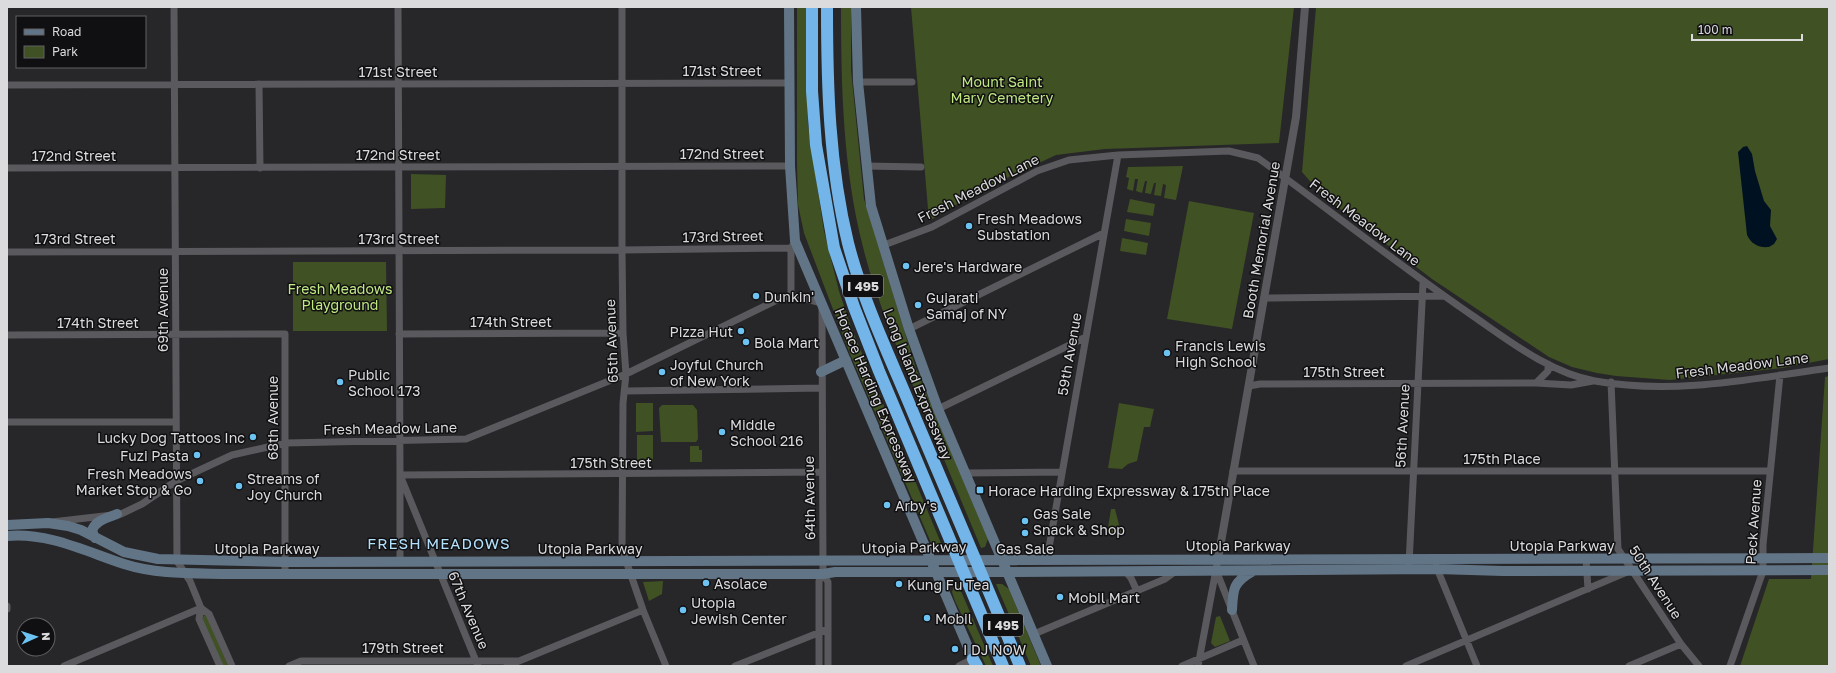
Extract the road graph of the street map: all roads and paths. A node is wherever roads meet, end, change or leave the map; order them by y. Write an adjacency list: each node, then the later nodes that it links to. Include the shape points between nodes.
1 (174, 7): 13 (street, 69th Avenue)
2 (398, 7): 15 (street, 67th Avenue)
3 (622, 7): 11 (street, 65th Avenue)
4 (789, 7): 12 (main road, Horace Harding Expressway)
5 (812, 7): 138 (highway, I 495, via 812,91 816,145 834,248 879,371)
6 (827, 7): 139 (highway, Long Island Expressway / I 495, via 827,89 831,141 849,243 866,297 891,359)
7 (856, 7): 9 (main road)
8 (1305, 7): 26 (street, Booth Memorial Avenue, via 1296,117)
9 (858, 82): 10 (street); 19 (main road)
10 (912, 82)
11 (622, 83): 12 (street, 171st Street); 15 (street, 171st Street); 22 (street, 65th Avenue)
12 (790, 83): 18 (main road, Horace Harding Expressway)
13 (175, 84): 14 (street, 171st Street); 16 (street, 171st Street); 24 (street, 69th Avenue)
14 (259, 84): 15 (street, 171st Street); 25 (street)
15 (398, 84): 21 (street, 67th Avenue)
16 (7, 85)
17 (1118, 155): 26 (street, Fresh Meadow Lane, via 1229,151 1258,158); 27 (street, 59th Avenue); 29 (street, Fresh Meadow Lane, via 1069,160 1037,171 932,227)
18 (790, 166): 22 (street, 172nd Street); 28 (main road, Horace Harding Expressway)
19 (866, 166): 20 (street); 29 (main road, via 871,206)
20 (921, 166)
21 (398, 167): 22 (street, 172nd Street); 25 (street, 172nd Street); 32 (street, 67th Avenue)
22 (622, 167): 30 (street, 65th Avenue)
23 (7, 168): 24 (street, 172nd Street)
24 (175, 168): 25 (street, 172nd Street); 31 (street, 69th Avenue)
25 (260, 168)
26 (1285, 177): 34 (street, Fresh Meadow Lane); 38 (street, Booth Memorial Avenue)
27 (1104, 233): 40 (street); 46 (street, 59th Avenue)
28 (793, 245): 30 (street, 173rd Street); 35 (street); 39 (main road, Horace Harding Expressway)
29 (884, 245): 40 (main road)
30 (622, 250): 32 (street, 173rd Street); 41 (street, 65th Avenue)
31 (175, 251): 32 (street, 173rd Street); 33 (street, 173rd Street); 45 (street, 69th Avenue)
32 (399, 251): 43 (street, 67th Avenue)
33 (7, 252)
34 (1424, 282): 36 (street, Fresh Meadow Lane); 37 (street, 56th Avenue)
35 (790, 296): 39 (street); 51 (street, Fresh Meadow Lane, via 783,297)
36 (1444, 296): 37 (street); 48 (street, Fresh Meadow Lane)
37 (1422, 297): 38 (street); 56 (street, 56th Avenue)
38 (1264, 298): 57 (street, Booth Memorial Avenue)
39 (822, 303): 47 (main road, Horace Harding Expressway); 50 (street, 64th Avenue)
40 (909, 329): 60 (main road)
41 (623, 333): 43 (street, 174th Street); 51 (street, 65th Avenue)
42 (285, 334): 45 (street, 174th Street); 64 (street, 68th Avenue)
43 (399, 334): 63 (street, 67th Avenue)
44 (7, 335): 45 (street, 174th Street)
45 (175, 335): 62 (street, 69th Avenue)
46 (1086, 337): 60 (street); 70 (street, 59th Avenue)
47 (846, 360): 50 (main road); 91 (main road, Horace Harding Expressway)
48 (1548, 364): 53 (street, Fresh Meadow Lane); 55 (street, via 1548,371)
49 (1829, 368): 52 (street, Fresh Meadow Lane)
50 (821, 372): 58 (street, 64th Avenue)
51 (626, 374): 59 (street, 65th Avenue); 63 (street, Fresh Meadow Lane, via 466,439)
52 (1780, 375): 54 (street, Fresh Meadow Lane, via 1723,384 1677,387); 68 (street, Peck Avenue)
53 (1594, 381): 54 (street, Fresh Meadow Lane); 55 (street, 175th Street, via 1571,385)
54 (1611, 382): 67 (street, 50th Avenue)
55 (1536, 383): 56 (street, 175th Street)
56 (1418, 384): 57 (street, 175th Street); 66 (street, 56th Avenue)
57 (1248, 386): 65 (street, Booth Memorial Avenue)
58 (821, 388): 59 (street); 69 (street, 64th Avenue)
59 (626, 391): 73 (street, 65th Avenue, via 623,402)
60 (938, 409): 71 (main road)
61 (7, 422): 62 (street)
62 (176, 422): 74 (street, 69th Avenue)
63 (399, 440): 64 (street, Fresh Meadow Lane); 72 (street, 67th Avenue)
64 (286, 443): 74 (street, Fresh Meadow Lane, via 232,455); 92 (street, 68th Avenue)
65 (1233, 471): 66 (street, 175th Place); 87 (street, Booth Memorial Avenue)
66 (1413, 471): 67 (street, 175th Place); 88 (street, 56th Avenue)
67 (1614, 471): 68 (street, 175th Place); 86 (street, 50th Avenue, via 1618,549)
68 (1770, 471): 80 (street, Peck Avenue)
69 (822, 472): 73 (street, 175th Street); 90 (street, 64th Avenue)
70 (1061, 472): 71 (street); 83 (street, 59th Avenue)
71 (966, 473): 82 (main road)
72 (400, 475): 73 (street, 175th Street); 93 (street, 67th Avenue); 94 (street, 67th Avenue)
73 (623, 475): 95 (street, 65th Avenue, via 622,549)
74 (176, 481): 75 (street, Fresh Meadow Lane, via 142,504); 89 (street, 69th Avenue)
75 (117, 514): 76 (street, Fresh Meadow Lane); 79 (main road, via 93,526 92,531)
76 (48, 522): 77 (main road, Utopia Parkway); 79 (main road, Utopia Parkway, via 81,530)
77 (7, 525)
78 (7, 536): 108 (main road, Utopia Parkway, via 34,537 77,546 132,566)
79 (96, 538): 89 (main road, Utopia Parkway, via 124,552)
80 (1763, 558): 81 (main road, Utopia Parkway); 86 (main road, Utopia Parkway); 105 (street, Peck Avenue)
81 (1829, 558)
82 (1002, 559): 83 (main road, Utopia Parkway); 91 (main road, Utopia Parkway); 107 (main road)
83 (1047, 559): 87 (main road, Utopia Parkway)
84 (1433, 559): 85 (main road, Utopia Parkway); 88 (main road, Utopia Parkway); 96 (street)
85 (1586, 559): 86 (main road, Utopia Parkway); 100 (street)
86 (1626, 559): 101 (street, 50th Avenue)
87 (1218, 560): 88 (main road, Utopia Parkway); 97 (street, Booth Memorial Avenue)
88 (1409, 560): 99 (street, 56th Avenue)
89 (177, 561): 92 (main road, Utopia Parkway); 108 (street)
90 (823, 561): 91 (main road, Utopia Parkway); 95 (main road, Utopia Parkway); 112 (street, 64th Avenue)
91 (931, 561): 106 (main road, Horace Harding Expressway)
92 (285, 562): 93 (main road, Utopia Parkway); 111 (street, 68th Avenue)
93 (400, 562): 94 (main road, Utopia Parkway)
94 (434, 562): 95 (main road, Utopia Parkway); 109 (street, 67th Avenue)
95 (627, 562): 110 (street, 65th Avenue)
96 (1437, 569): 99 (main road, Utopia Parkway); 100 (main road, Utopia Parkway); 122 (street)
97 (1216, 570): 98 (main road, Utopia Parkway); 104 (main road, Utopia Parkway); 117 (street); 125 (street, Booth Memorial Avenue)
98 (1254, 570): 99 (main road, Utopia Parkway); 117 (main road, via 1237,582)
99 (1409, 570)
100 (1586, 570): 101 (main road, Utopia Parkway); 113 (street)
101 (1633, 570): 105 (main road, Utopia Parkway); 113 (street); 123 (street, 50th Avenue)
102 (1829, 570): 105 (main road, Utopia Parkway)
103 (1125, 571): 104 (main road, Utopia Parkway); 107 (main road, Utopia Parkway); 114 (street)
104 (1176, 571): 114 (street, via 1164,580)
105 (1763, 571): 147 (street, Peck Avenue)
106 (936, 572): 107 (main road, Utopia Parkway); 112 (main road, Utopia Parkway); 127 (main road, Horace Harding Expressway)
107 (1007, 572): 120 (main road)
108 (185, 573): 111 (main road, Utopia Parkway); 115 (street)
109 (439, 573): 110 (main road, Utopia Parkway); 111 (main road, Utopia Parkway); 126 (street, 67th Avenue)
110 (630, 573): 112 (main road, Utopia Parkway); 116 (street, 65th Avenue)
111 (285, 574)
112 (823, 574): 118 (street, 64th Avenue, via 828,582); 119 (street, 64th Avenue, via 819,581)
113 (1588, 589): 122 (street)
114 (1137, 591): 120 (street)
115 (201, 608): 128 (street); 129 (street, via 199,619); 130 (street, via 209,614)
116 (643, 610): 124 (street); 133 (street, 65th Avenue)
117 (1232, 610): 121 (street)
118 (828, 629): 119 (street); 136 (street, 64th Avenue)
119 (819, 631): 134 (street); 135 (street, 64th Avenue)
120 (1034, 634): 140 (main road)
121 (1243, 640): 125 (street); 142 (street)
122 (1466, 641): 143 (street); 144 (street)
123 (1681, 644): 145 (street); 146 (street, 50th Avenue)
124 (519, 661): 126 (street, 179th Street); 132 (street)
125 (1199, 662): 141 (street)
126 (477, 663): 131 (street, 179th Street, via 302,661)
127 (976, 664): 137 (street)
128 (64, 666)
129 (220, 666)
130 (232, 666)
131 (289, 666)
132 (507, 666)
133 (666, 666)
134 (735, 666)
135 (819, 666)
136 (828, 666)
137 (959, 666)
138 (1003, 666)
139 (1020, 666)
140 (1047, 666)
141 (1182, 666)
142 (1254, 666)
143 (1406, 666)
144 (1477, 666)
145 (1629, 666)
146 (1699, 666)
147 (1730, 666)

